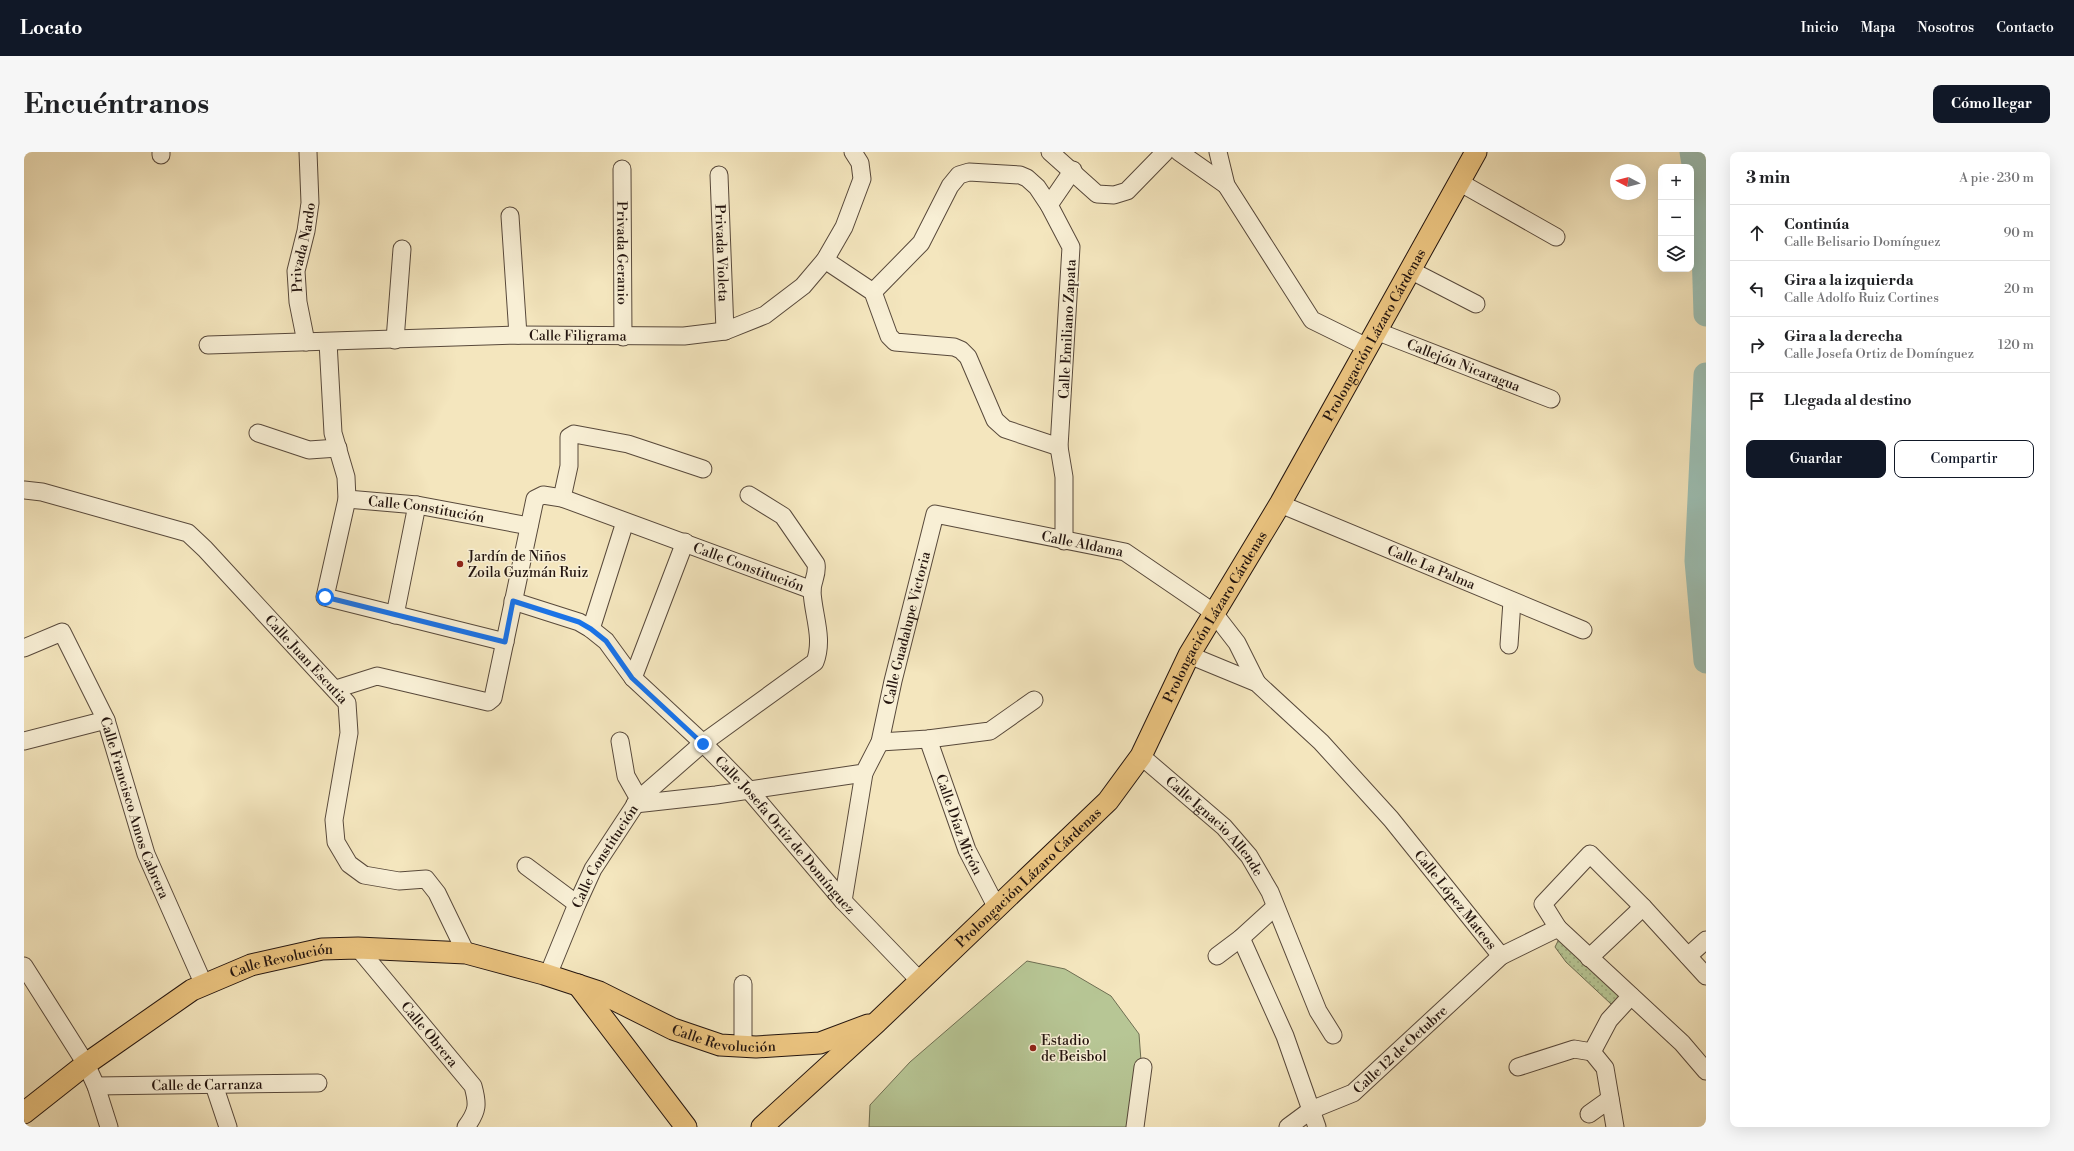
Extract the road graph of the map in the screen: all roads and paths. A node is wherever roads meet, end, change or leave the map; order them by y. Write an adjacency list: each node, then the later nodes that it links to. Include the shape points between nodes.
1 (308, 152): 26 (street, Privada Nardo, via 310,203 296,271 298,302)
2 (853, 152): 17 (street, Calle Filigrama, via 860,163 862,179 844,227)
3 (1050, 152): 9 (street)
4 (1165, 152): 9 (street, via 1126,191 1114,195 1097,194)
5 (1179, 152): 12 (street)
6 (1218, 152): 12 (street)
7 (1476, 152): 11 (main road, Prolongación Lázaro Cárdenas)
8 (622, 169): 23 (street, Privada Geranio)
9 (1073, 170): 13 (street)
10 (719, 174): 21 (street, Privada Violeta)
11 (1459, 182): 15 (street); 18 (main road, Prolongación Lázaro Cárdenas)
12 (1226, 185): 24 (street, Callejón Nicaragua, via 1312,320)
13 (1049, 204): 19 (street, Calle Emiliano Zapata, via 1037,187 1020,175 969,172 959,175 950,186 920,243); 31 (street, Calle Emiliano Zapata, via 1071,247)
14 (510, 216): 22 (street)
15 (1556, 237)
16 (402, 249): 25 (street)
17 (825, 260): 19 (street); 21 (street, Calle Filigrama, via 803,286 765,315)
18 (1410, 270): 20 (street); 24 (main road, Prolongación Lázaro Cárdenas)
19 (873, 292): 31 (street, via 889,336 895,342 954,347 961,350 968,357 995,420 1000,426)
20 (1476, 304)
21 (725, 331): 23 (street, Calle Filigrama, via 684,336)
22 (518, 335): 23 (street, Calle Filigrama); 25 (street, Calle Filigrama)
23 (623, 337)
24 (1372, 339): 29 (street, Callejón Nicaragua); 38 (main road, Prolongación Lázaro Cárdenas)
25 (395, 340): 27 (street, Calle Filigrama)
26 (306, 342): 27 (street, Calle Filigrama); 28 (street, Calle Filigrama)
27 (328, 342): 32 (street, via 333,433)
28 (208, 345)
29 (1552, 399)
30 (258, 433): 32 (street, via 309,450)
31 (1059, 447): 43 (street, Calle Emiliano Zapata, via 1064,477)
32 (338, 448): 37 (street, via 346,477)
33 (703, 469): 36 (street, via 628,444 574,434 569,437 569,466)
34 (24, 490): 58 (street, Calle Juan Escutia, via 42,492 188,533)
35 (749, 495): 45 (street, via 783,516 814,561 817,570)
36 (562, 498): 41 (street, Calle Constitución); 42 (street, Calle Constitución, via 543,495 535,499)
37 (347, 499): 39 (street, Calle Constitución); 49 (street, via 325,597)
38 (1280, 504): 47 (street, Calle La Palma); 48 (main road, Prolongación Lázaro Cárdenas)
39 (417, 505): 42 (street, Calle Constitución); 49 (street)
40 (935, 514): 43 (street, Calle Aldama); 64 (street, Calle Guadalupe Victoria, via 892,681)
41 (624, 522): 44 (street, Calle Constitución); 50 (street)
42 (528, 526): 46 (street)
43 (1064, 541): 48 (street, Calle Aldama, via 1125,552)
44 (685, 542): 45 (street, Calle Constitución); 56 (street)
45 (812, 590): 65 (street, Calle Constitución, via 820,643 815,662)
46 (513, 601): 50 (street, Calle Josefa Ortiz de Domínguez, via 579,622); 52 (street)
47 (1512, 601): 51 (street, Calle La Palma); 53 (street)
48 (1213, 612): 55 (main road, Prolongación Lázaro Cárdenas); 57 (street, Calle López Mateos, via 1237,643)
49 (395, 615): 52 (street)
50 (591, 629): 56 (street, Calle Josefa Ortiz de Domínguez, via 606,641)
51 (1583, 630)
52 (505, 642): 58 (street, via 493,698 488,702 377,676)
53 (1509, 645)
54 (24, 648): 60 (street, Calle Francisco Amos Cabrera, via 62,632)
55 (1189, 655): 57 (street, Calle López Mateos); 66 (main road, Prolongación Lázaro Cárdenas)
56 (632, 678): 65 (street, Calle Josefa Ortiz de Domínguez)
57 (1257, 683): 82 (street, Calle López Mateos, via 1321,742 1385,813)
58 (336, 690): 80 (street, Calle Juan Escutia, via 347,703 349,733 334,820 336,842 349,864 364,875 399,881 426,879 438,893)
59 (1034, 700): 61 (street, via 990,731)
60 (106, 720): 62 (street); 90 (street, Calle Francisco Amos Cabrera, via 146,854)
61 (928, 739): 64 (street); 75 (street, Calle Díaz Mirón, via 967,850)
62 (24, 741)
63 (620, 741): 69 (street, via 626,776)
64 (880, 742): 67 (street, Calle Guadalupe Victoria)
65 (703, 744): 68 (street, Calle Josefa Ortiz de Domínguez); 69 (street, Calle Constitución)
66 (1141, 756): 73 (street, Calle Ignacio Allende, via 1224,827 1249,856); 75 (main road, Prolongación Lázaro Cárdenas, via 1108,801)
67 (864, 773): 68 (street); 71 (street)
68 (748, 789): 69 (street, via 716,795); 71 (street, Calle Josefa Ortiz de Domínguez)
69 (637, 801): 72 (street, Calle Constitución, via 593,869)
70 (526, 866): 72 (street)
71 (843, 901): 88 (street, Calle Josefa Ortiz de Domínguez)
72 (577, 904): 86 (street, Calle Constitución)
73 (1276, 907): 77 (street); 94 (street, Calle Ignacio Allende, via 1318,1011)
74 (1643, 907): 76 (street, via 1590,854 1543,904); 83 (street); 84 (street)
75 (996, 908): 88 (main road, Prolongación Lázaro Cárdenas)
76 (1558, 928): 82 (street, Calle López Mateos); 84 (street)
77 (1241, 938): 81 (street); 105 (street, via 1286,1036)
78 (1706, 940): 83 (street)
79 (358, 948): 80 (main road, Calle Revolución); 90 (main road, Calle Revolución, via 322,950 251,965); 110 (street, Calle Obrera, via 473,1086 478,1104 473,1119)
80 (466, 953): 86 (main road, Calle Revolución)
81 (1216, 956)
82 (1502, 956): 105 (street, Calle 12 de Octubre, via 1353,1093)
83 (1688, 956): 87 (street)
84 (1589, 958): 92 (street)
85 (24, 966): 97 (street)
86 (548, 975): 91 (main road, Calle Revolución)
87 (1706, 976)
88 (920, 981): 93 (main road, Prolongación Lázaro Cárdenas)
89 (743, 984): 95 (street)
90 (204, 985): 97 (main road, Calle Revolución, via 192,990)
91 (578, 985): 95 (main road, Calle Revolución, via 599,992 673,1029 720,1045); 111 (main road)
92 (1631, 996): 96 (street, via 1609,1020); 100 (street, via 1682,1043)
93 (877, 1022): 95 (main road, Calle Revolución, via 820,1043); 112 (main road, Prolongación Lázaro Cárdenas)
94 (1333, 1035)
95 (743, 1046)
96 (1592, 1052): 99 (street, via 1574,1049); 104 (street, via 1605,1068)
97 (86, 1064): 103 (street); 106 (main road, Calle Revolución)
98 (1143, 1067): 113 (street)
99 (1518, 1067)
100 (1706, 1071)
101 (318, 1083): 102 (street, Calle de Carranza)
102 (214, 1084): 103 (street, Calle de Carranza); 109 (street)
103 (96, 1086): 108 (street)
104 (1610, 1099): 107 (street); 116 (street)
105 (1311, 1110): 114 (street, Calle 12 de Octubre); 115 (street)
106 (24, 1113)
107 (1589, 1114)
108 (109, 1127)
109 (228, 1127)
110 (466, 1127)
111 (686, 1127)
112 (762, 1127)
113 (1135, 1127)
114 (1288, 1127)
115 (1317, 1127)
116 (1614, 1127)

